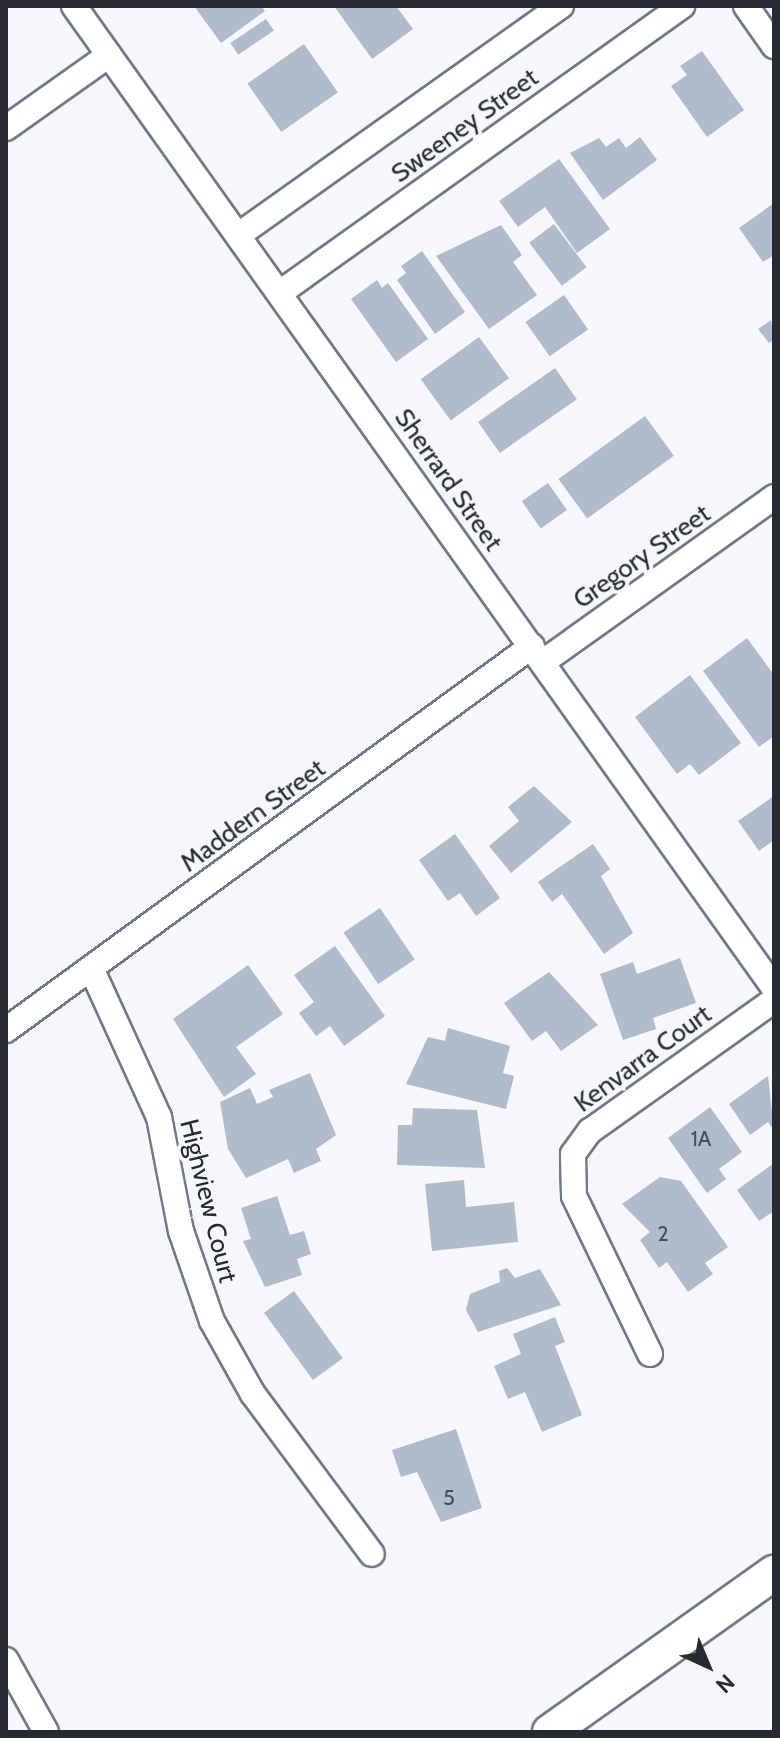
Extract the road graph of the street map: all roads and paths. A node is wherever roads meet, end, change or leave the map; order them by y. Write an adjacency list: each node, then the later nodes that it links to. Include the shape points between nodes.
1 (74, 6): 6 (street, Sherrard Street)
2 (561, 6): 8 (street, Sweeney Street)
3 (682, 6): 9 (street, Sweeney Street)
4 (746, 6): 5 (street)
5 (774, 46)
6 (109, 55): 7 (street); 8 (street, Sherrard Street)
7 (6, 128)
8 (240, 234): 9 (street, Sherrard Street)
9 (281, 292): 11 (street, Sherrard Street)
10 (774, 497): 11 (street, Gregory Street)
11 (537, 654): 12 (street, Maddern Street); 13 (street, Sherrard Street)
12 (91, 968): 15 (street, Maddern Street); 17 (street, Highview Court, via 159,1117 181,1231 212,1321 261,1405)
13 (774, 988)
14 (774, 1000): 16 (street, Kenvarra Court, via 596,1126 573,1154 574,1196)
15 (6, 1030)
16 (650, 1354)
17 (372, 1554)
18 (774, 1573): 21 (street)
19 (6, 1660): 20 (street)
20 (46, 1732)
21 (550, 1732)

